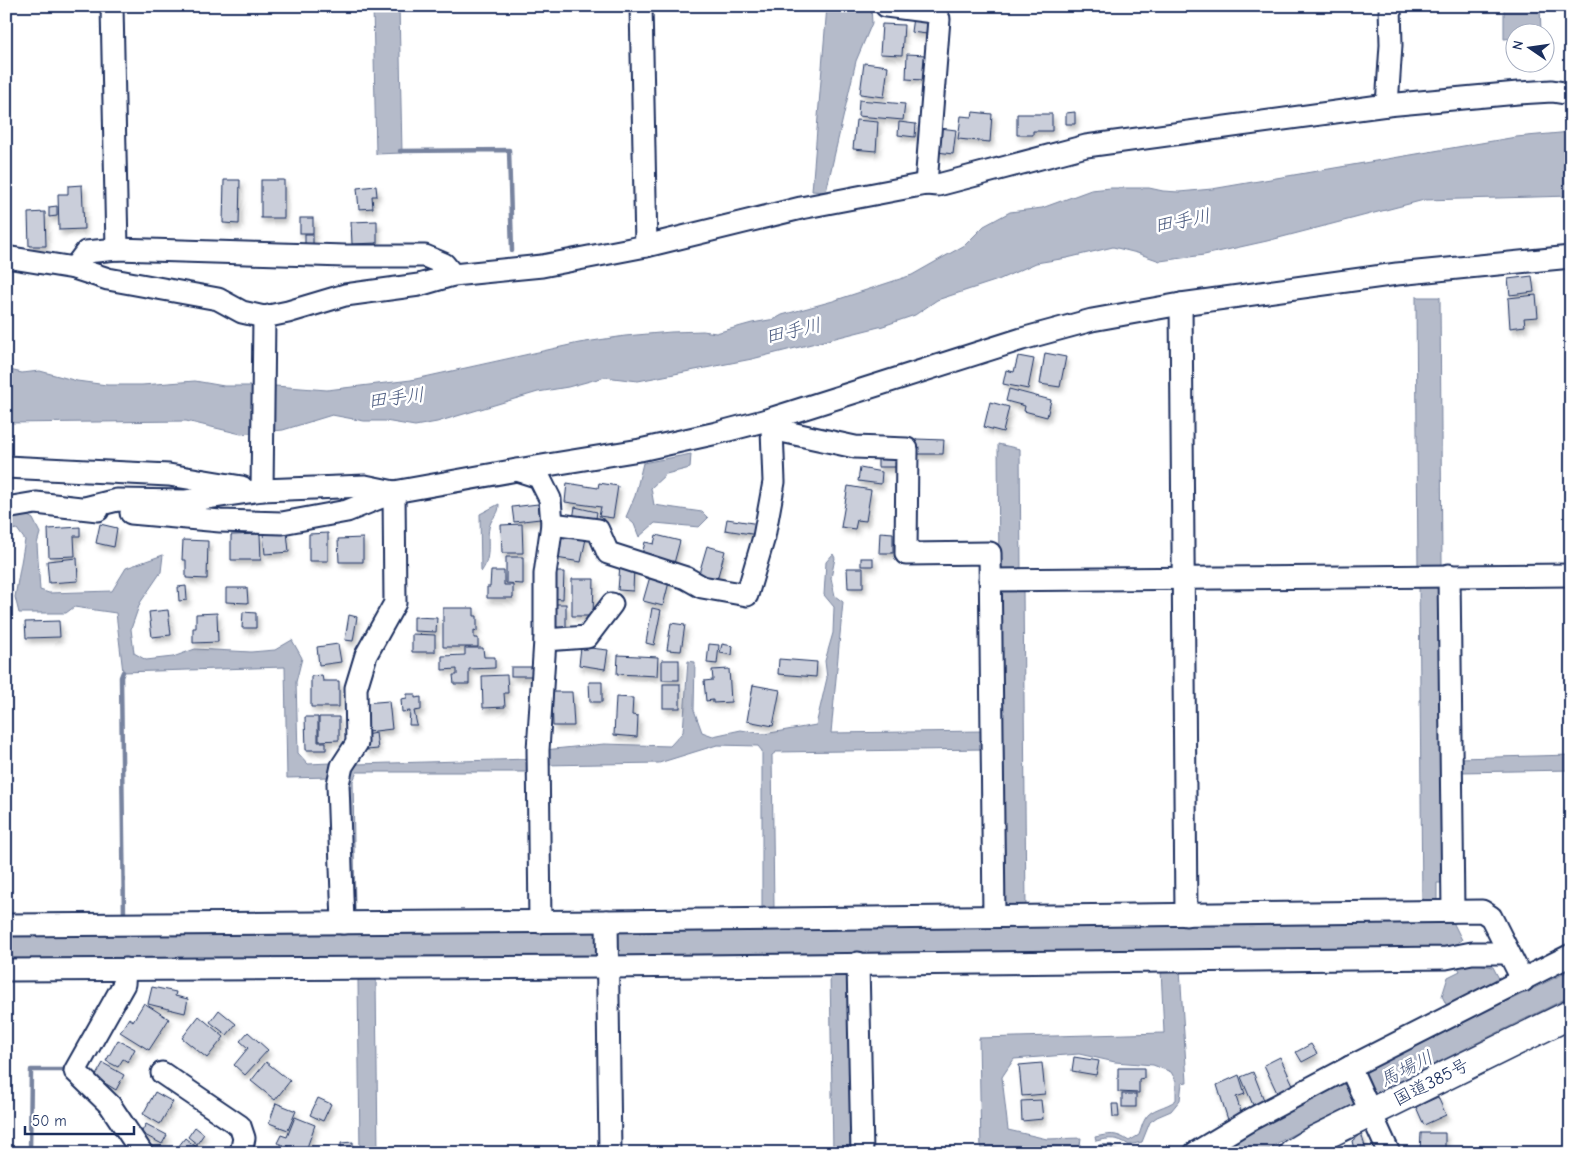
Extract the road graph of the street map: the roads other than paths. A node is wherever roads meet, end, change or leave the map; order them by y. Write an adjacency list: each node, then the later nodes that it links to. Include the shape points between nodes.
1 (112, 6): 9 (street)
2 (641, 6): 8 (street)
3 (886, 6): 7 (street, via 933,12 939,19)
4 (1390, 6): 6 (street)
5 (1571, 94): 6 (street, via 1552,91 1518,93)
6 (1387, 105): 7 (street, via 1086,146 938,186)
7 (926, 184): 8 (street, via 802,208)
8 (646, 246): 13 (street, via 542,266)
9 (116, 249): 12 (street, via 86,252); 13 (street, via 425,256 444,264)
10 (6, 257): 12 (street)
11 (1571, 257): 14 (street, via 1397,274)
12 (74, 268): 15 (street, via 108,279 218,299 242,312)
13 (453, 275): 15 (street, via 419,285 345,295)
14 (1181, 304): 16 (street, via 1092,320 1022,339); 26 (street)
15 (264, 317): 19 (street)
16 (770, 425): 18 (street); 23 (street, via 774,482 764,537 747,595 702,587 686,578 608,553 598,530); 27 (street, via 855,447 907,449 906,554 990,553)
17 (6, 467): 19 (street)
18 (517, 470): 20 (street); 23 (street, via 539,477 550,499)
19 (262, 483): 20 (street, via 364,486); 22 (street, via 186,501 117,500)
20 (394, 492): 22 (street, via 347,511 282,523 220,522); 34 (street, via 396,603 366,655 356,688 357,744 342,766 338,784)
21 (6, 508): 22 (street, via 36,504)
22 (85, 508)
23 (552, 524): 29 (street, via 545,574)
24 (1449, 575): 25 (street); 26 (street); 30 (street)
25 (1571, 575)
26 (1183, 579): 27 (street); 31 (street)
27 (990, 580): 32 (street)
28 (612, 604): 29 (street, via 587,637)
29 (545, 640): 33 (street, via 538,750)
30 (1453, 911): 31 (street); 37 (street, via 1482,911 1491,917)
31 (1186, 914): 32 (street)
32 (994, 916): 36 (street)
33 (540, 922): 34 (street); 36 (street)
34 (343, 923): 35 (street)
35 (6, 925)
36 (607, 944): 39 (street); 40 (street); 49 (street)
37 (1508, 952): 39 (street); 42 (street)
38 (1571, 955): 42 (street)
39 (858, 963): 50 (street)
40 (125, 968): 41 (street); 47 (street, via 124,984 75,1071 110,1105)
41 (6, 970)
42 (1515, 984): 44 (street)
43 (1571, 1014): 46 (highway, 国道385号)
44 (1351, 1070): 46 (street); 51 (street, via 1250,1120)
45 (162, 1073): 48 (street, via 240,1126 244,1138)
46 (1369, 1107): 52 (highway, 国道385号); 53 (street)
47 (142, 1153)
48 (241, 1153)
49 (610, 1153)
50 (862, 1153)
51 (1195, 1153)
52 (1293, 1153)
53 (1389, 1153)

